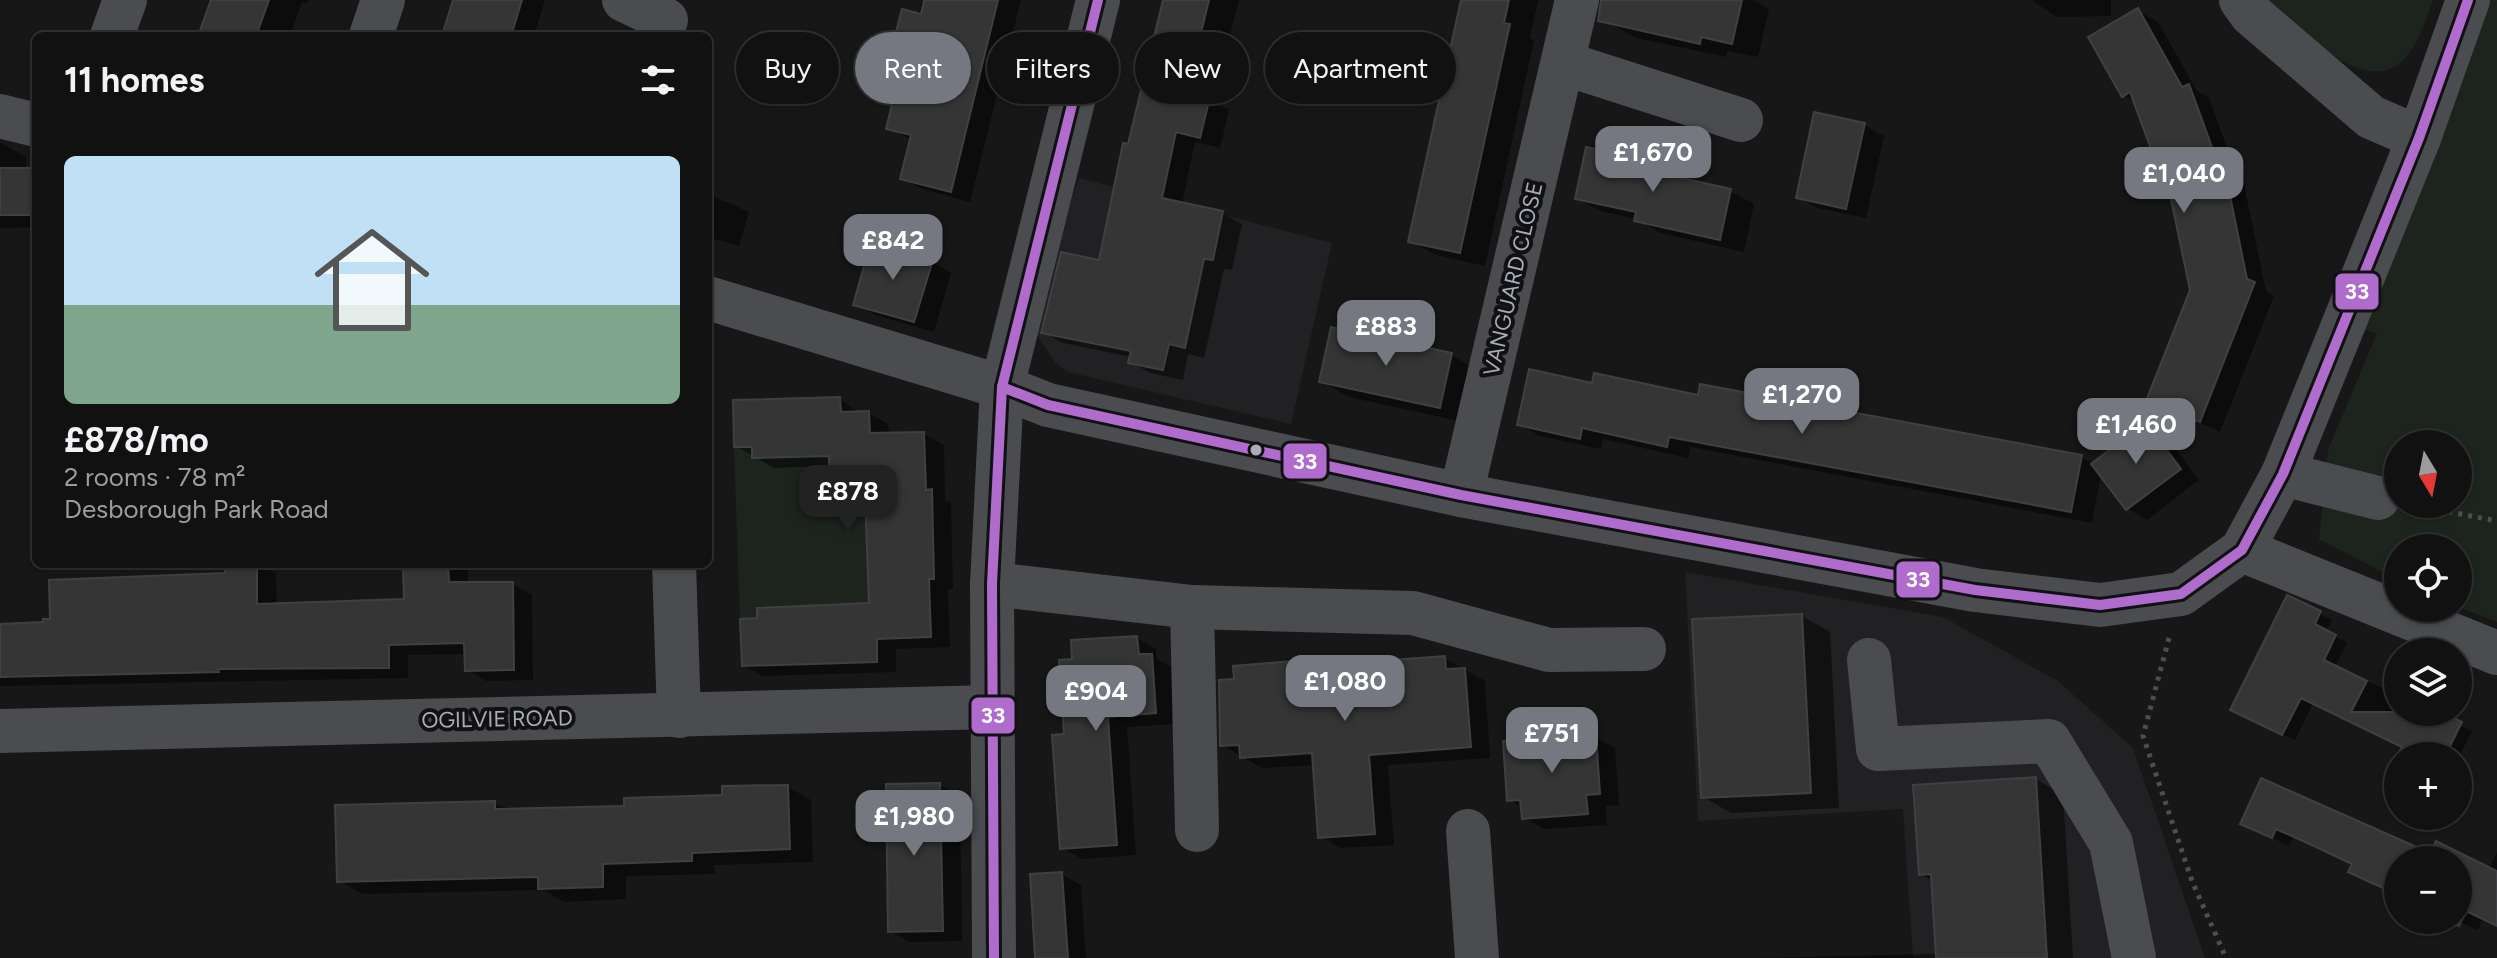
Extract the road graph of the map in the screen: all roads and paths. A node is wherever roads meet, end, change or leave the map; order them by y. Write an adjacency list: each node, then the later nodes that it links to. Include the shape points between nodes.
1 (125, 0): 9 (street)
2 (383, 0): 10 (street)
3 (624, 0): 8 (street)
4 (1098, 0): 17 (street)
5 (1577, 0): 11 (street, VANGUARD CLOSE)
6 (2241, 0): 15 (street, via 2371,117)
7 (2468, 0): 15 (street)
8 (666, 20)
9 (113, 32)
10 (372, 32)
11 (1563, 63): 13 (street); 19 (street, VANGUARD CLOSE)
12 (0, 116): 14 (street)
13 (1741, 120)
14 (32, 124)
15 (2419, 138): 18 (street)
16 (712, 299): 17 (street)
17 (1002, 387): 19 (street, via 1048,405); 25 (street)
18 (2283, 474): 20 (street); 23 (street)
19 (1461, 495): 26 (street, via 1975,590 2100,605)
20 (2384, 499)
21 (2472, 516): 22 (path)
22 (2497, 521)
23 (2242, 550): 26 (street); 29 (street)
24 (674, 568): 32 (street)
25 (992, 584): 27 (street); 31 (street)
26 (2181, 594): 39 (path, via 2143,736 2192,881)
27 (1192, 607): 28 (street, via 1413,613 1549,650); 34 (street)
28 (1644, 649)
29 (2497, 653)
30 (1869, 660): 38 (street, via 1878,749 2049,741 2111,843)
31 (994, 707): 32 (street, OGILVIE ROAD); 36 (street)
32 (679, 716): 33 (street, OGILVIE ROAD)
33 (0, 731)
34 (1197, 830)
35 (1468, 831): 37 (street)
36 (994, 958)
37 (1477, 958)
38 (2134, 958)
39 (2226, 958)

